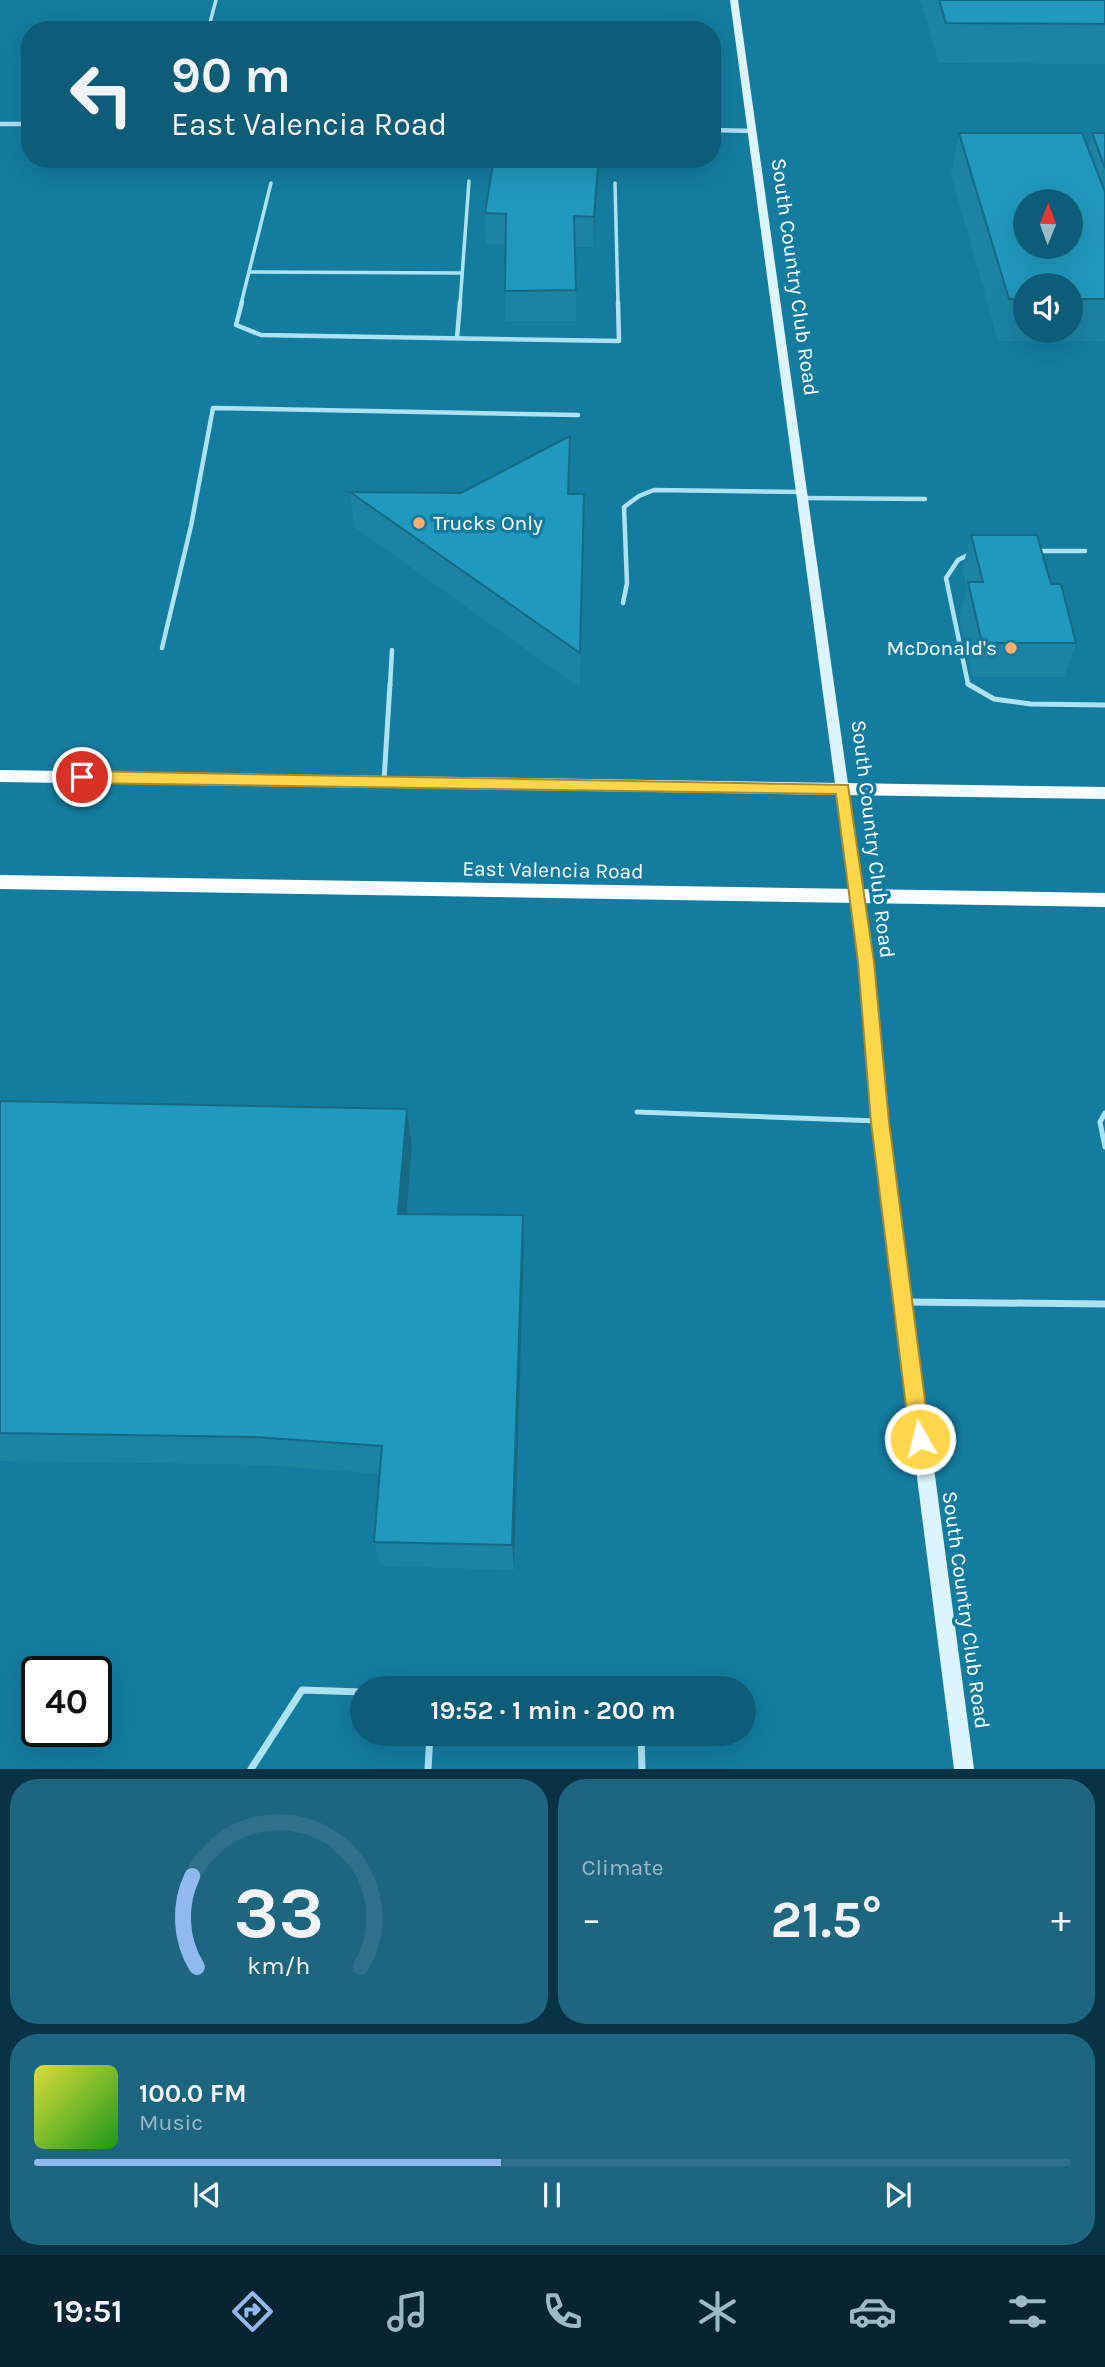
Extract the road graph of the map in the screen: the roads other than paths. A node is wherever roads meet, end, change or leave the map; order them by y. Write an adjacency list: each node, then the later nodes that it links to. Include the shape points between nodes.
1 (216, 0): 3 (lane)
2 (734, 0): 7 (street, South Country Club Road)
3 (210, 21)
4 (0, 124): 5 (street)
5 (21, 124)
6 (721, 130): 7 (street)
7 (752, 131): 15 (street, South Country Club Road)
8 (470, 181): 12 (lane)
9 (271, 183): 11 (lane)
10 (615, 183): 13 (lane, via 619,341)
11 (249, 272): 12 (lane); 13 (lane, via 236,325 261,335)
12 (462, 273): 13 (lane)
13 (457, 338)
14 (578, 415): 21 (lane, via 213,408)
15 (802, 495): 16 (lane); 20 (lane, via 654,490 639,496 624,508 627,583); 26 (street, South Country Club Road)
16 (925, 499)
17 (1029, 551): 18 (lane)
18 (1085, 551)
19 (975, 553): 23 (lane, via 963,555 946,578 968,684 993,699)
20 (623, 603)
21 (162, 648)
22 (392, 650): 25 (lane)
23 (1105, 705)
24 (0, 776): 25 (main road)
25 (383, 782): 26 (main road)
26 (843, 789): 27 (main road); 29 (street, South Country Club Road)
27 (1105, 793)
28 (0, 882): 29 (main road, East Valencia Road)
29 (857, 898): 30 (main road, East Valencia Road); 33 (street, South Country Club Road)
30 (1105, 900)
31 (637, 1112): 33 (lane)
32 (1105, 1113): 34 (lane, via 1100,1122)
33 (880, 1122): 35 (street, South Country Club Road)
34 (1105, 1147)
35 (902, 1302): 36 (lane); 43 (street, South Country Club Road)
36 (1105, 1304)
37 (350, 1692): 40 (lane, via 302,1690)
38 (429, 1746): 41 (lane)
39 (641, 1746): 42 (lane)
40 (251, 1769)
41 (428, 1769)
42 (642, 1769)
43 (964, 1769)

